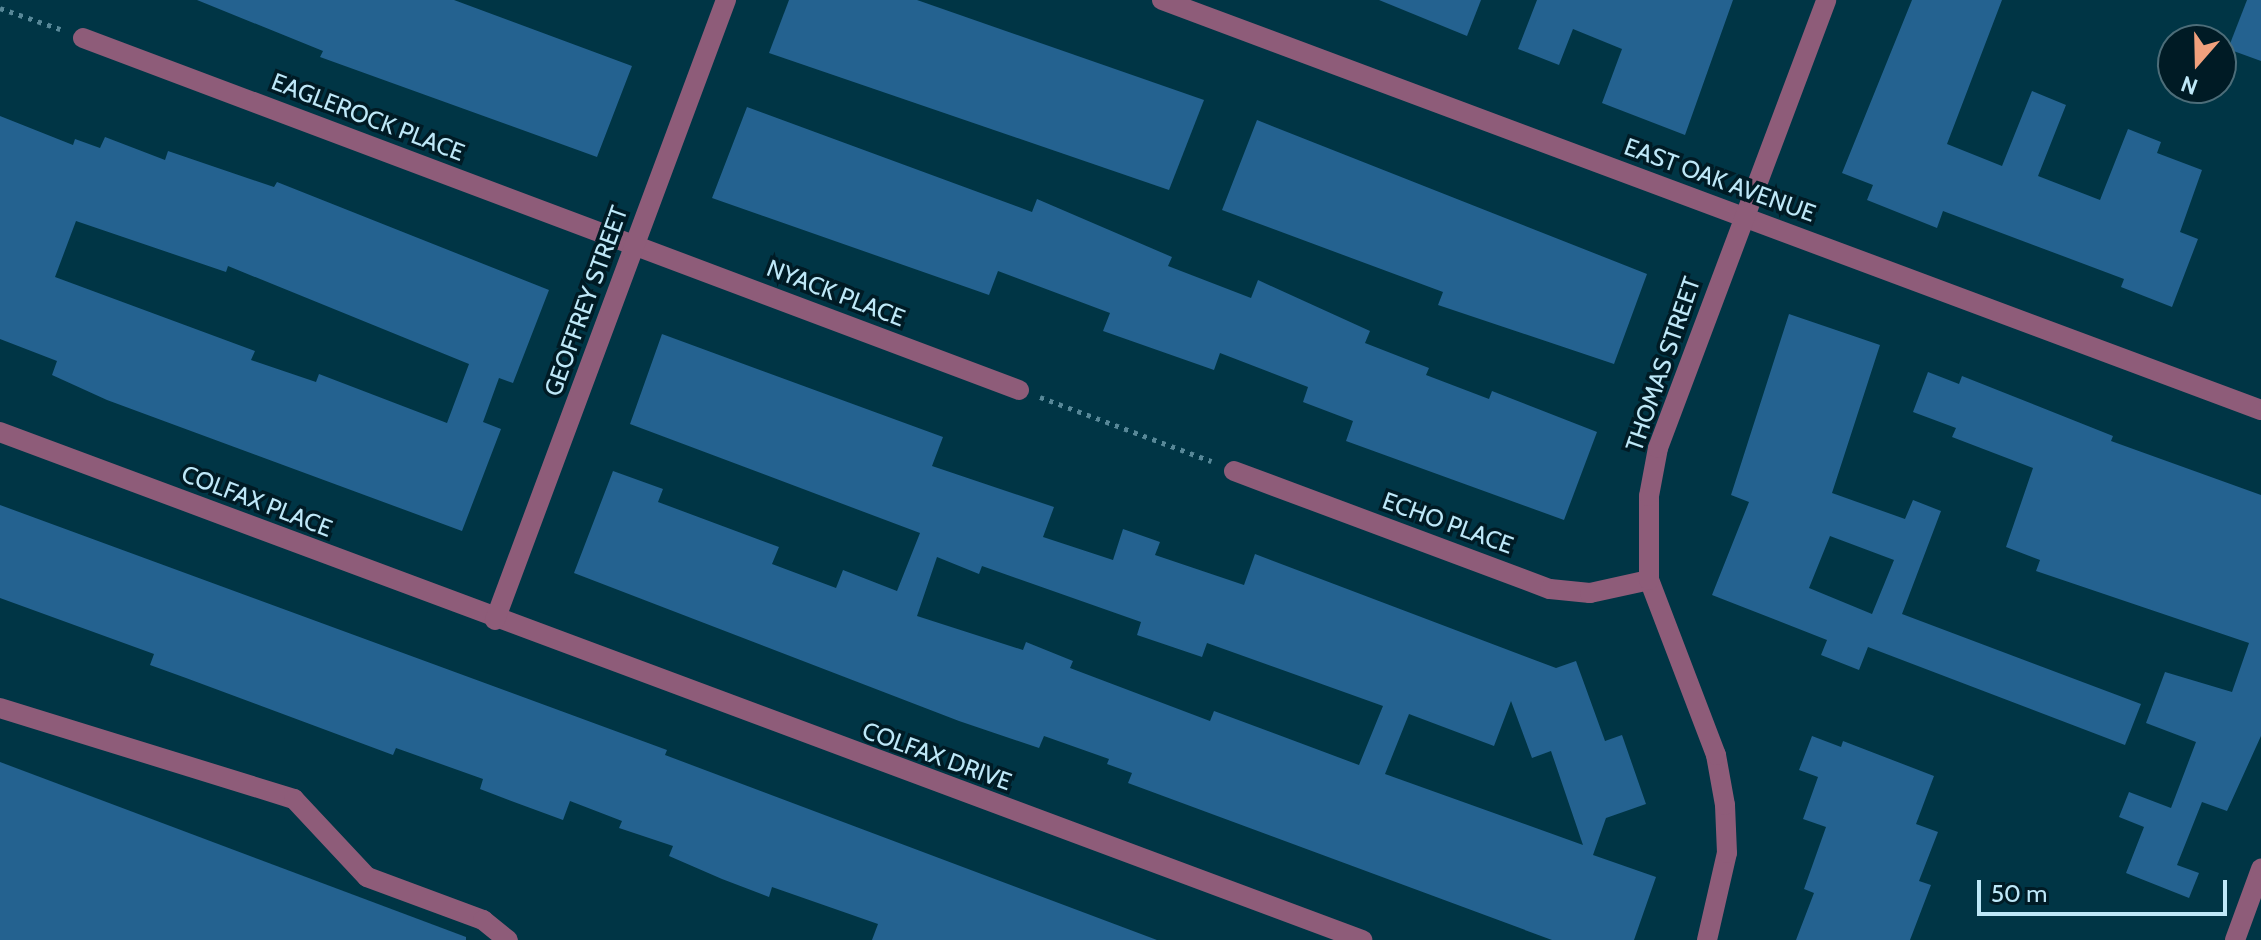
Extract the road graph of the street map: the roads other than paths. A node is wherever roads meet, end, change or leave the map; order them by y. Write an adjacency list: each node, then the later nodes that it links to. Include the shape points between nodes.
1 (726, 0): 6 (street, GEOFFREY STREET)
2 (1162, 0): 5 (street, EAST OAK AVENUE)
3 (1826, 0): 5 (street, THOMAS STREET)
4 (83, 38): 6 (street, EAGLEROCK PLACE)
5 (1742, 216): 8 (street, EAST OAK AVENUE); 11 (street, THOMAS STREET, via 1658,448 1645,545)
6 (634, 245): 7 (street, NYACK PLACE); 12 (street, GEOFFREY STREET)
7 (1019, 390)
8 (2261, 410)
9 (0, 432): 12 (street, COLFAX PLACE)
10 (1234, 471): 11 (street, ECHO PLACE, via 1550,589 1590,593)
11 (1649, 580): 17 (street, THOMAS STREET, via 1716,755 1725,805 1727,853)
12 (495, 620): 16 (street, COLFAX DRIVE)
13 (0, 708): 15 (street, via 294,799 367,877 483,920)
14 (2261, 869): 18 (street)
15 (508, 940)
16 (1362, 940)
17 (1707, 940)
18 (2235, 940)

